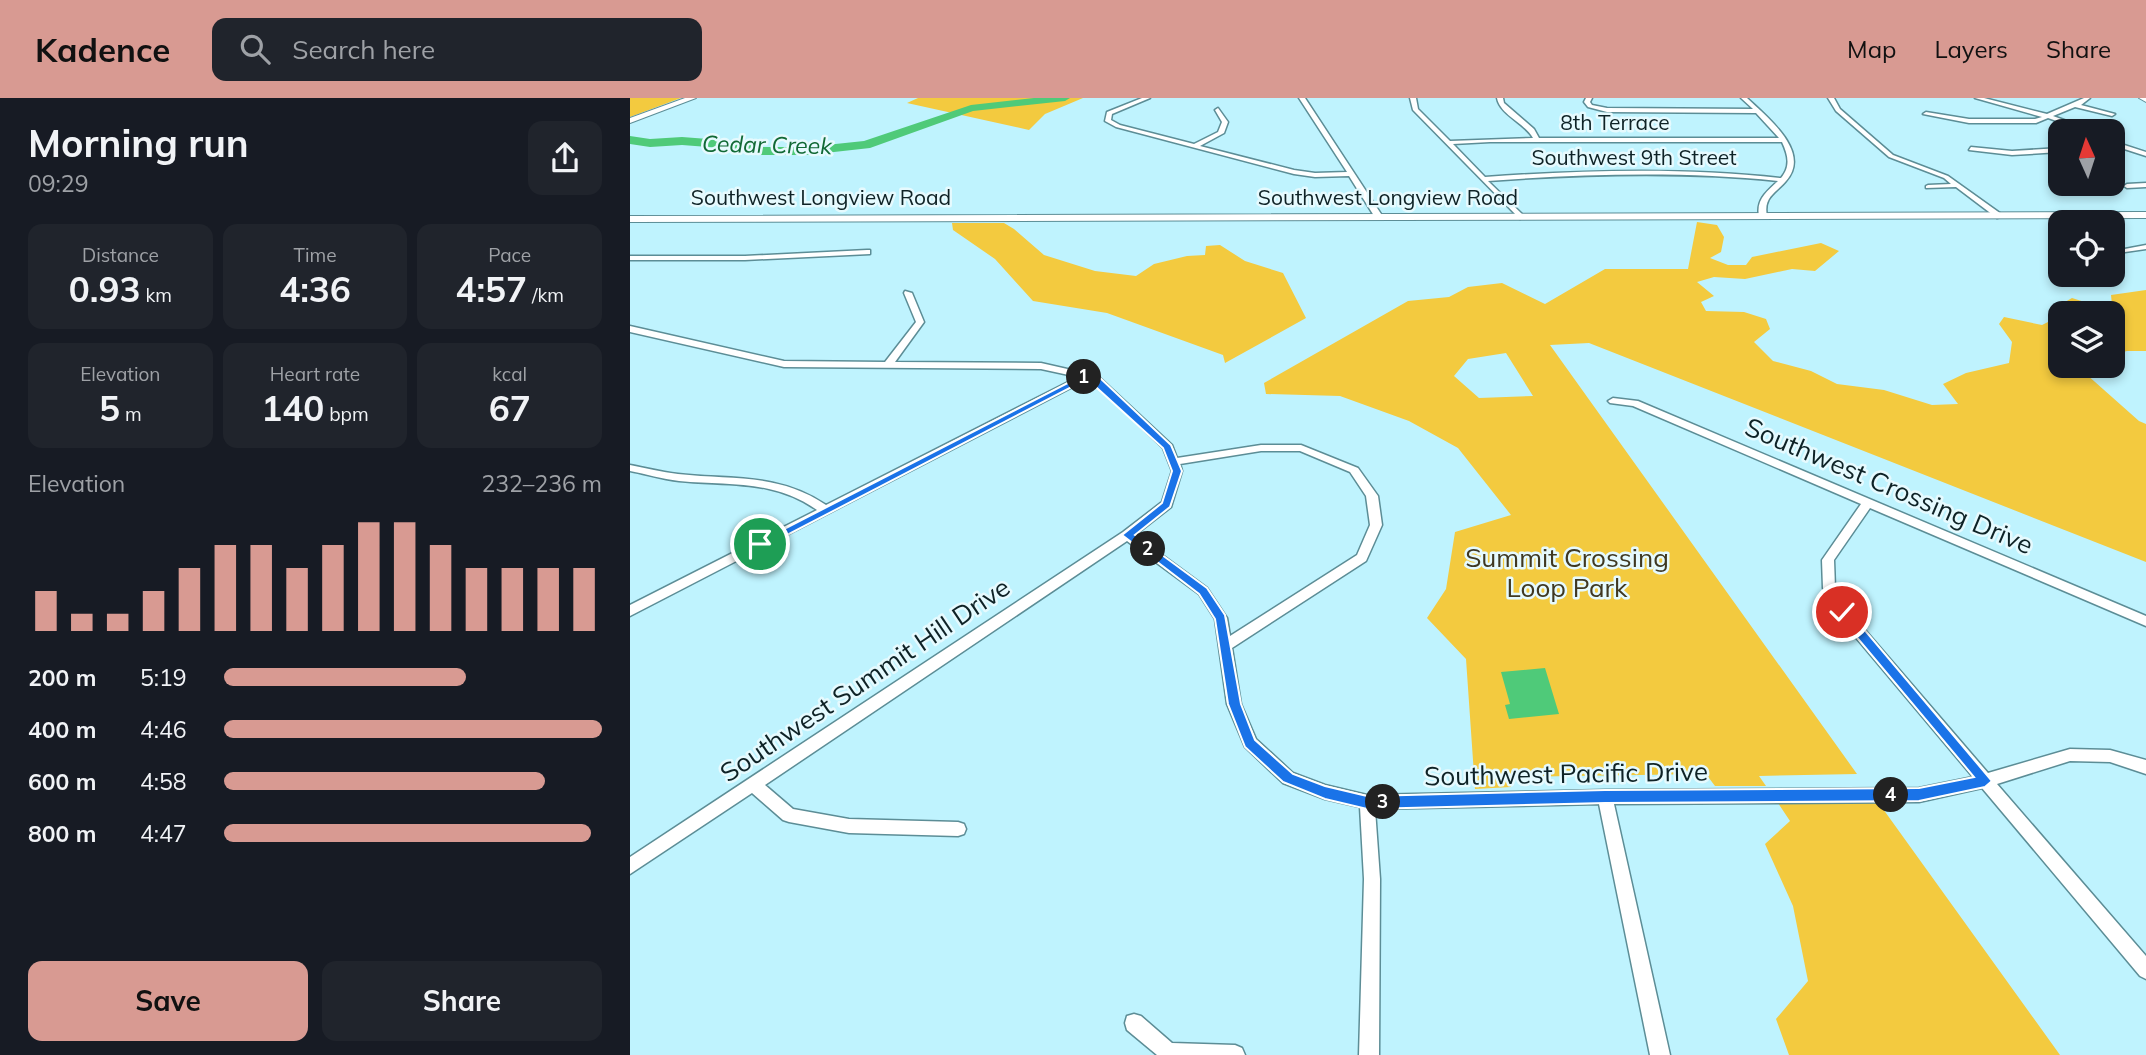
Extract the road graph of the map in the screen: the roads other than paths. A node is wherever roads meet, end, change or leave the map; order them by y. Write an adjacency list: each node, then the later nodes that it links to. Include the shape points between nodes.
1 (692, 98): 18 (street)
2 (1147, 98): 22 (street, via 1120,107 1110,113 1108,121)
3 (1302, 98): 27 (street)
4 (1413, 98): 21 (street, via 1415,109)
5 (1500, 98): 19 (street)
6 (1589, 98): 13 (street, via 1590,106 1607,110)
7 (1744, 98): 13 (street)
8 (1832, 98): 30 (street, via 1839,110 1891,156)
9 (1978, 98): 16 (street)
10 (2087, 98): 11 (street)
11 (2074, 105): 15 (street); 16 (street)
12 (1218, 110): 22 (street, via 1225,122 1221,133)
13 (1756, 111): 20 (street)
14 (1926, 114): 16 (street, via 1984,122 2036,121)
15 (2112, 114)
16 (2050, 116): 17 (street)
17 (2058, 119)
18 (630, 121)
19 (1537, 140): 20 (street, 8th Terrace); 21 (street, 8th Terrace)
20 (1784, 140): 29 (street, via 1792,159)
21 (1447, 143): 28 (street)
22 (1195, 146): 27 (street, via 1294,172)
23 (2125, 147): 26 (street)
24 (1971, 149): 25 (street)
25 (2048, 151)
26 (2146, 154)
27 (1353, 174): 37 (street)
28 (1485, 179): 29 (street, Southwest 9th Street, via 1687,174); 38 (street)
29 (1784, 180): 35 (street, via 1761,201)
30 (1959, 185): 33 (street); 36 (street)
31 (2146, 185): 32 (street)
32 (2127, 186)
33 (1928, 187)
34 (2146, 215): 36 (street, Southwest Longview Road)
35 (1763, 216): 36 (street, Southwest Longview Road); 38 (street, Southwest Longview Road)
36 (2000, 216)
37 (1378, 217): 38 (street, Southwest Longview Road); 39 (street, Southwest Longview Road)
38 (1520, 217)
39 (633, 221)
40 (2146, 247): 41 (street)
41 (2125, 250)
42 (867, 252): 43 (street)
43 (630, 258)
44 (908, 293): 46 (street, via 920,321)
45 (630, 329): 46 (street, via 783,364)
46 (887, 366): 47 (street, via 1041,366)
47 (1087, 376): 49 (street, via 1095,378 1168,447); 52 (street)
48 (1613, 401): 51 (street, Southwest Crossing Drive, via 1635,403)
49 (1173, 462): 53 (street, via 1177,471 1167,504); 56 (street, via 1261,448 1301,448 1354,470 1372,496 1376,525 1362,558)
50 (630, 468): 52 (street, via 682,478 758,481 806,495)
51 (1868, 502): 55 (street, Southwest Crossing Drive); 58 (street, via 1828,560 1829,589 1842,612)
52 (825, 510): 54 (street)
53 (1127, 535): 56 (street, Southwest Pacific Drive, via 1203,591 1221,618); 59 (street, Southwest Summit Hill Drive)
54 (630, 611)
55 (2146, 621)
56 (1226, 646): 61 (street, Southwest Pacific Drive, via 1234,704 1250,743 1288,778)
57 (2146, 767): 58 (street, via 2110,756 2070,755)
58 (1985, 781): 60 (street, Southwest Pacific Drive, via 1912,795); 64 (street)
59 (753, 784): 62 (street, via 789,815 849,826); 63 (street, Southwest Summit Hill Drive)
60 (1605, 797): 61 (street, Southwest Pacific Drive); 68 (street)
61 (1367, 802): 67 (street, via 1372,879)
62 (958, 829)
63 (630, 866)
64 (2146, 970)
65 (1134, 1023): 66 (street, via 1168,1052)
66 (1235, 1055)
67 (1369, 1055)
68 (1660, 1055)

